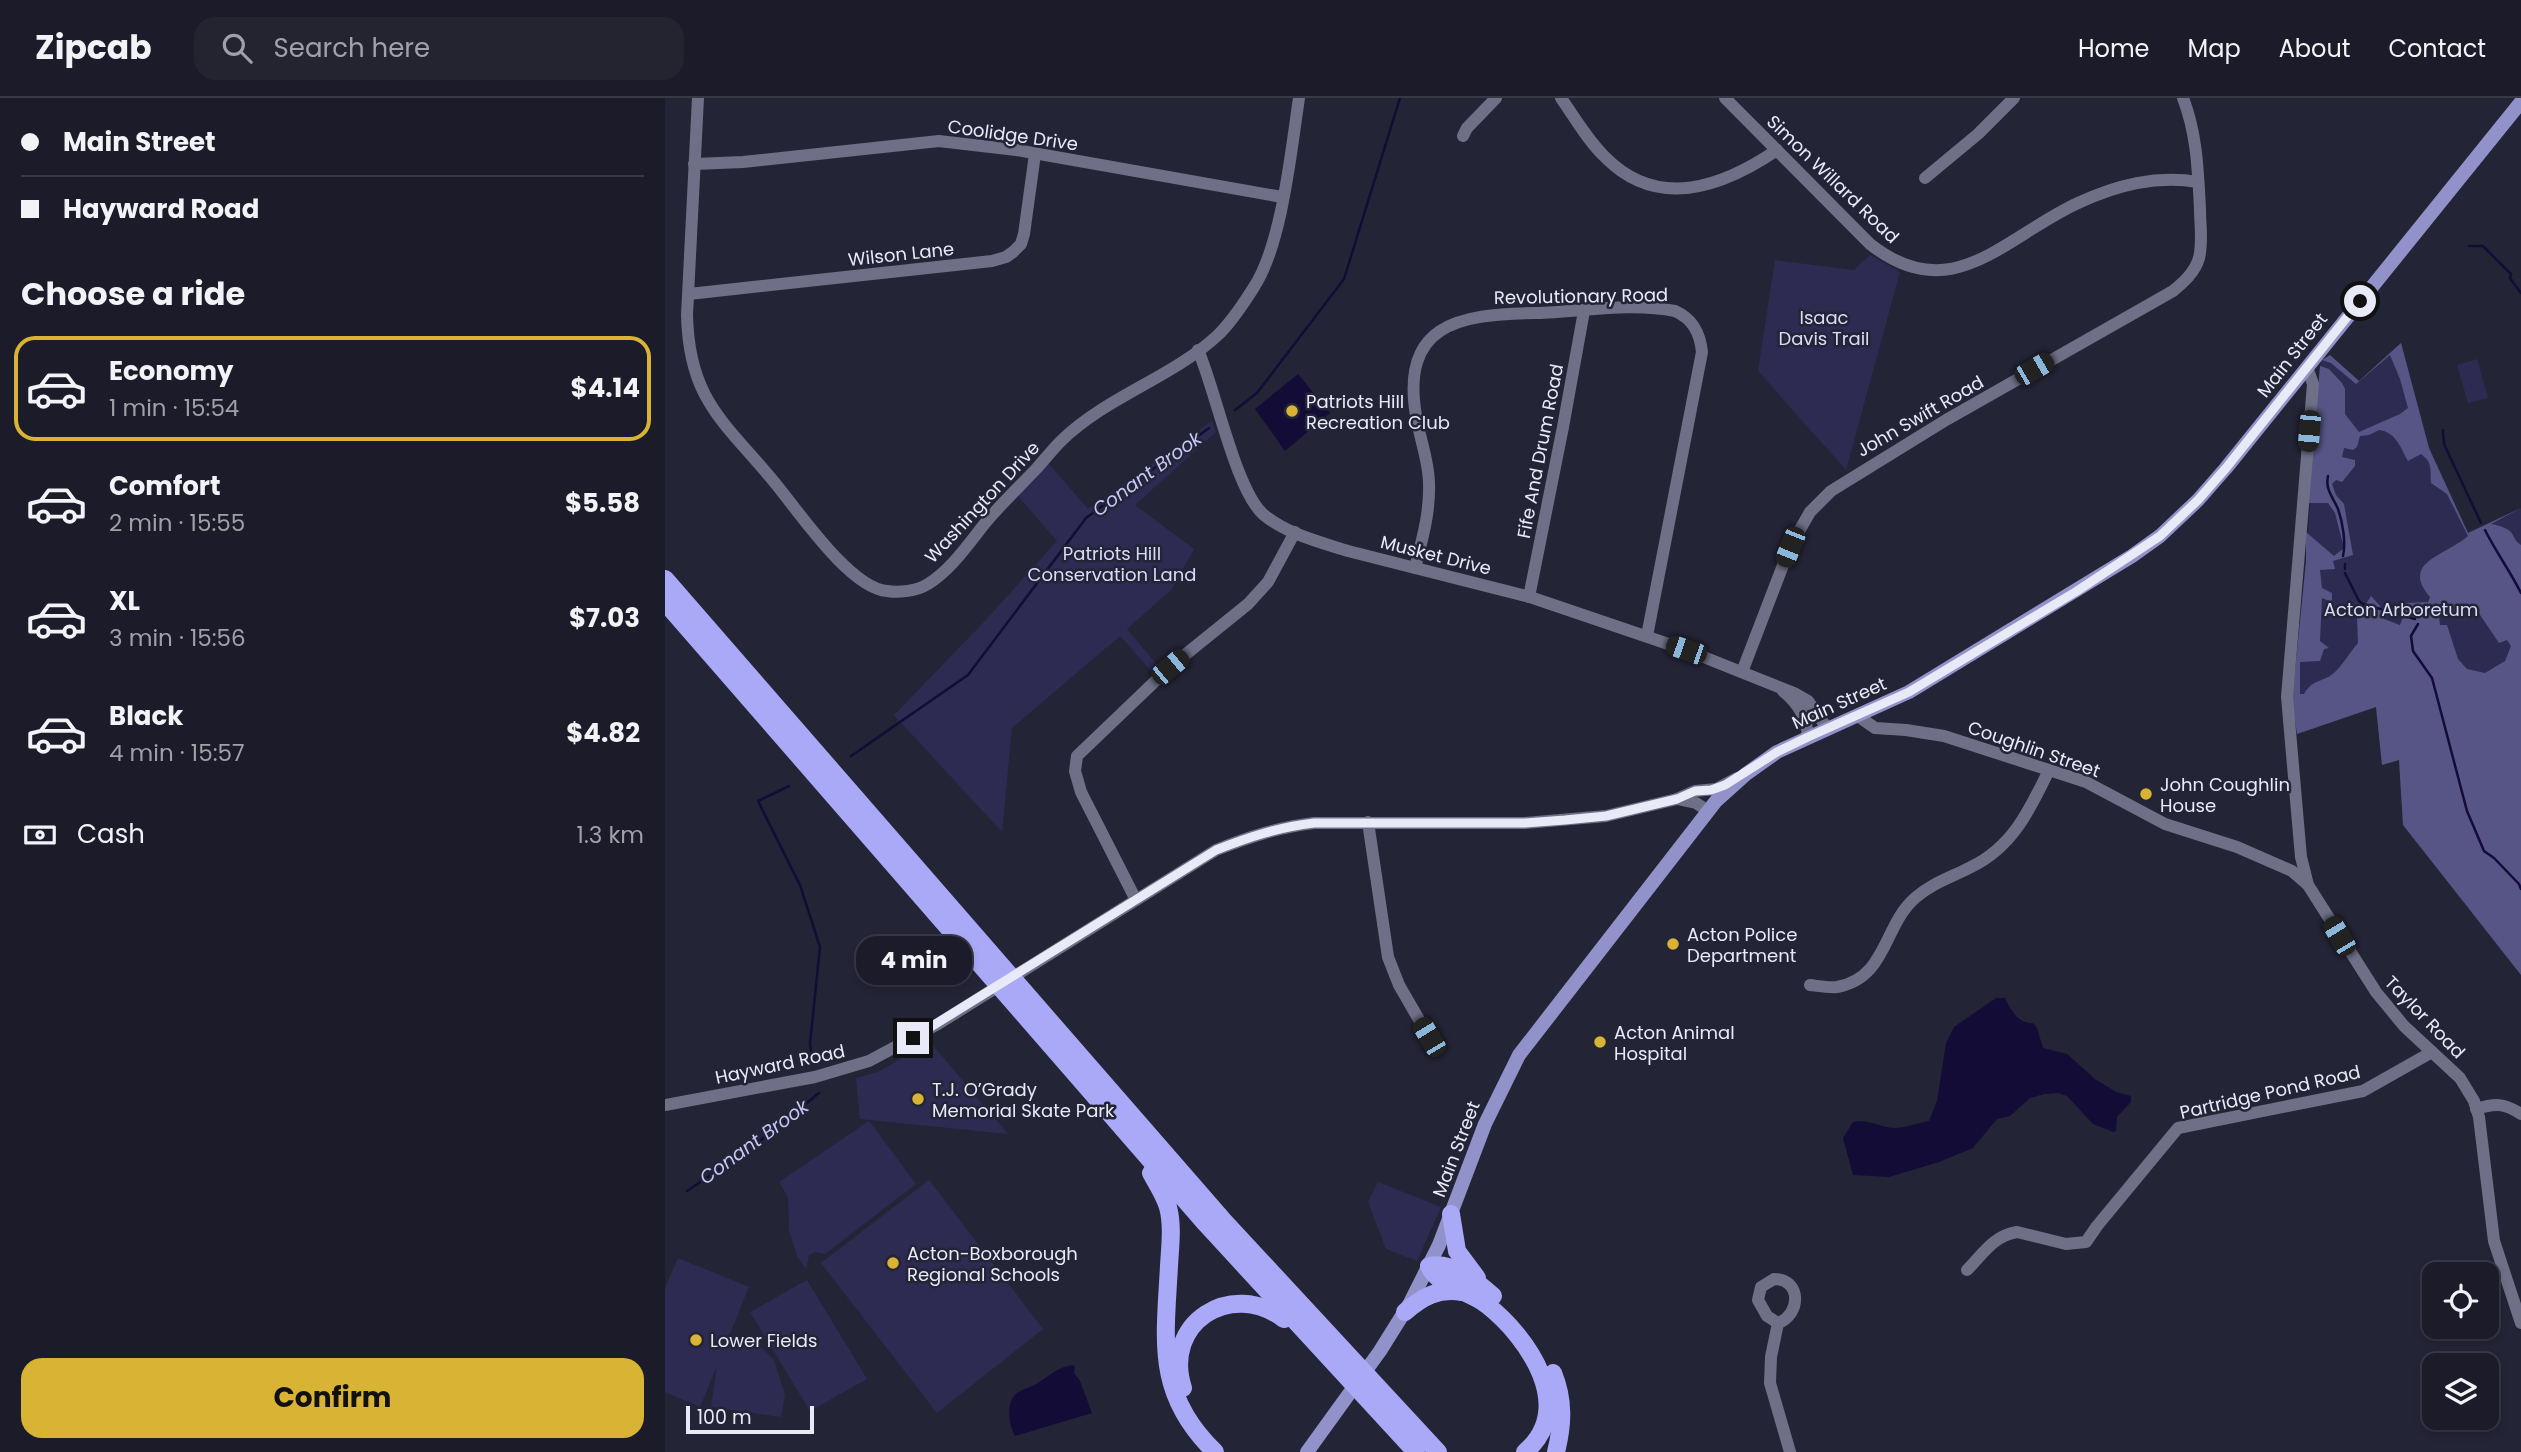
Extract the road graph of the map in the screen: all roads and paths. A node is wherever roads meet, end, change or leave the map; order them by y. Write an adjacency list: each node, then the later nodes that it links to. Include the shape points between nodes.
1 (698, 98): 12 (street, Washington Drive)
2 (1299, 98): 15 (street, Washington Drive)
3 (1496, 98): 9 (street)
4 (1561, 98): 10 (street, via 1606,158 1630,176 1658,187 1707,186 1744,171)
5 (1725, 98): 10 (street, Simon Willard Road)
6 (2014, 98): 13 (street)
7 (2183, 98): 14 (street, John Swift Road, via 2192,120)
8 (2521, 102): 19 (main road, Main Street)
9 (1463, 135)
10 (1777, 150): 14 (street, Simon Willard Road, via 1870,244 1919,270 1951,270 1976,262 2077,203 2124,185 2175,178)
11 (1035, 154): 12 (street, Coolidge Drive, via 939,142); 15 (street, Coolidge Drive); 16 (street, Wilson Lane, via 1021,244 1006,257 943,268)
12 (694, 163): 16 (street, Washington Drive)
13 (1925, 178)
14 (2198, 182): 26 (street, John Swift Road, via 2199,257 2186,280 2173,291 1881,458 1816,505 1790,547)
15 (1283, 197): 18 (street, Washington Drive, via 1260,278 1219,334)
16 (689, 294): 18 (street, Washington Drive, via 689,350 710,405 845,568 875,590 897,592 928,584 1062,440 1111,403)
17 (1584, 311): 21 (street, Revolutionary Road, via 1473,317 1441,330 1422,351 1414,377 1416,419 1429,486); 23 (street, Fife And Drum Road); 25 (street, Revolutionary Road, via 1675,311 1691,322 1701,344)
18 (1198, 350): 20 (street, Musket Drive, via 1245,489 1262,513)
19 (2307, 367): 28 (main road, Main Street, via 2226,468 2160,536 1976,654); 37 (street, Taylor Road, via 2313,384 2287,697 2297,827)
20 (1295, 532): 21 (street, Musket Drive); 38 (street, via 1268,582 1248,604 1170,667 1077,756 1075,771 1081,792)
21 (1415, 568): 23 (street, Musket Drive)
22 (665, 579): 55 (highway, via 1222,1219)
23 (1529, 597): 25 (street, Musket Drive)
24 (665, 603): 45 (highway)
25 (1647, 636): 26 (street, Musket Drive)
26 (1742, 672): 27 (street, Musket Drive)
27 (1772, 683): 29 (street, Musket Drive, via 1808,701); 30 (street, Musket Drive, via 1800,711)
28 (1858, 716): 29 (main road, Main Street); 31 (street, Coughlin Street, via 1875,728 1944,736)
29 (1827, 728): 30 (main road, Main Street)
30 (1808, 737): 32 (main road, Main Street)
31 (2049, 770): 37 (street, Coughlin Street, via 2086,782 2165,824 2292,871); 39 (street, via 2024,821 2007,841 1993,856 1939,881 1914,899 1865,975 1837,987)
32 (1746, 774): 33 (street, Hayward Road); 35 (main road, Main Street)
33 (1702, 791): 34 (street, Hayward Road); 35 (street, via 1714,796)
34 (1677, 799): 35 (street); 36 (street, Hayward Road, via 1606,816 1525,823)
35 (1712, 806): 46 (main road, Main Street, via 1519,1055 1485,1124)
36 (1368, 822): 38 (street, Hayward Road, via 1314,823 1263,832 1216,850); 40 (street, via 1390,965)
37 (2308, 885): 41 (street, Taylor Road, via 2376,992)
38 (1136, 900): 42 (street, Hayward Road, via 913,1038 851,1067)
39 (1810, 985)
40 (1429, 1037)
41 (2432, 1052): 43 (street, Taylor Road, via 2460,1078); 48 (street, Partridge Pond Road, via 2363,1091 2178,1128 2086,1242 2066,1244 2009,1233 1990,1244)
42 (665, 1105)
43 (2476, 1109): 44 (street, via 2502,1104); 53 (street, Taylor Road, via 2494,1241)
44 (2521, 1114)
45 (1132, 1139): 54 (highway); 56 (highway, via 1161,1190 1169,1215 1165,1339 1169,1378 1186,1416)
46 (1451, 1213): 47 (main road, Main Street); 50 (highway, via 1459,1254)
47 (1429, 1266): 49 (highway, via 1437,1277); 50 (highway, via 1459,1272); 51 (main road, Main Street)
48 (1967, 1270)
49 (1470, 1294): 51 (highway, via 1436,1292); 62 (highway, via 1511,1329 1545,1383 1546,1420 1538,1439)
50 (1493, 1296): 63 (highway, via 1527,1332 1554,1376 1562,1413)
51 (1405, 1312): 58 (main road, Main Street)
52 (1778, 1323): 64 (street, via 1770,1383)
53 (2521, 1323)
54 (1317, 1346): 57 (highway, via 1273,1312 1250,1303 1216,1308 1191,1328 1179,1356 1182,1384 1193,1409); 59 (highway)
55 (1413, 1426): 60 (highway); 61 (highway)
56 (1215, 1452)
57 (1231, 1452)
58 (1307, 1452)
59 (1416, 1452)
60 (1438, 1452)
61 (1449, 1452)
62 (1525, 1452)
63 (1556, 1452)
64 (1790, 1452)

